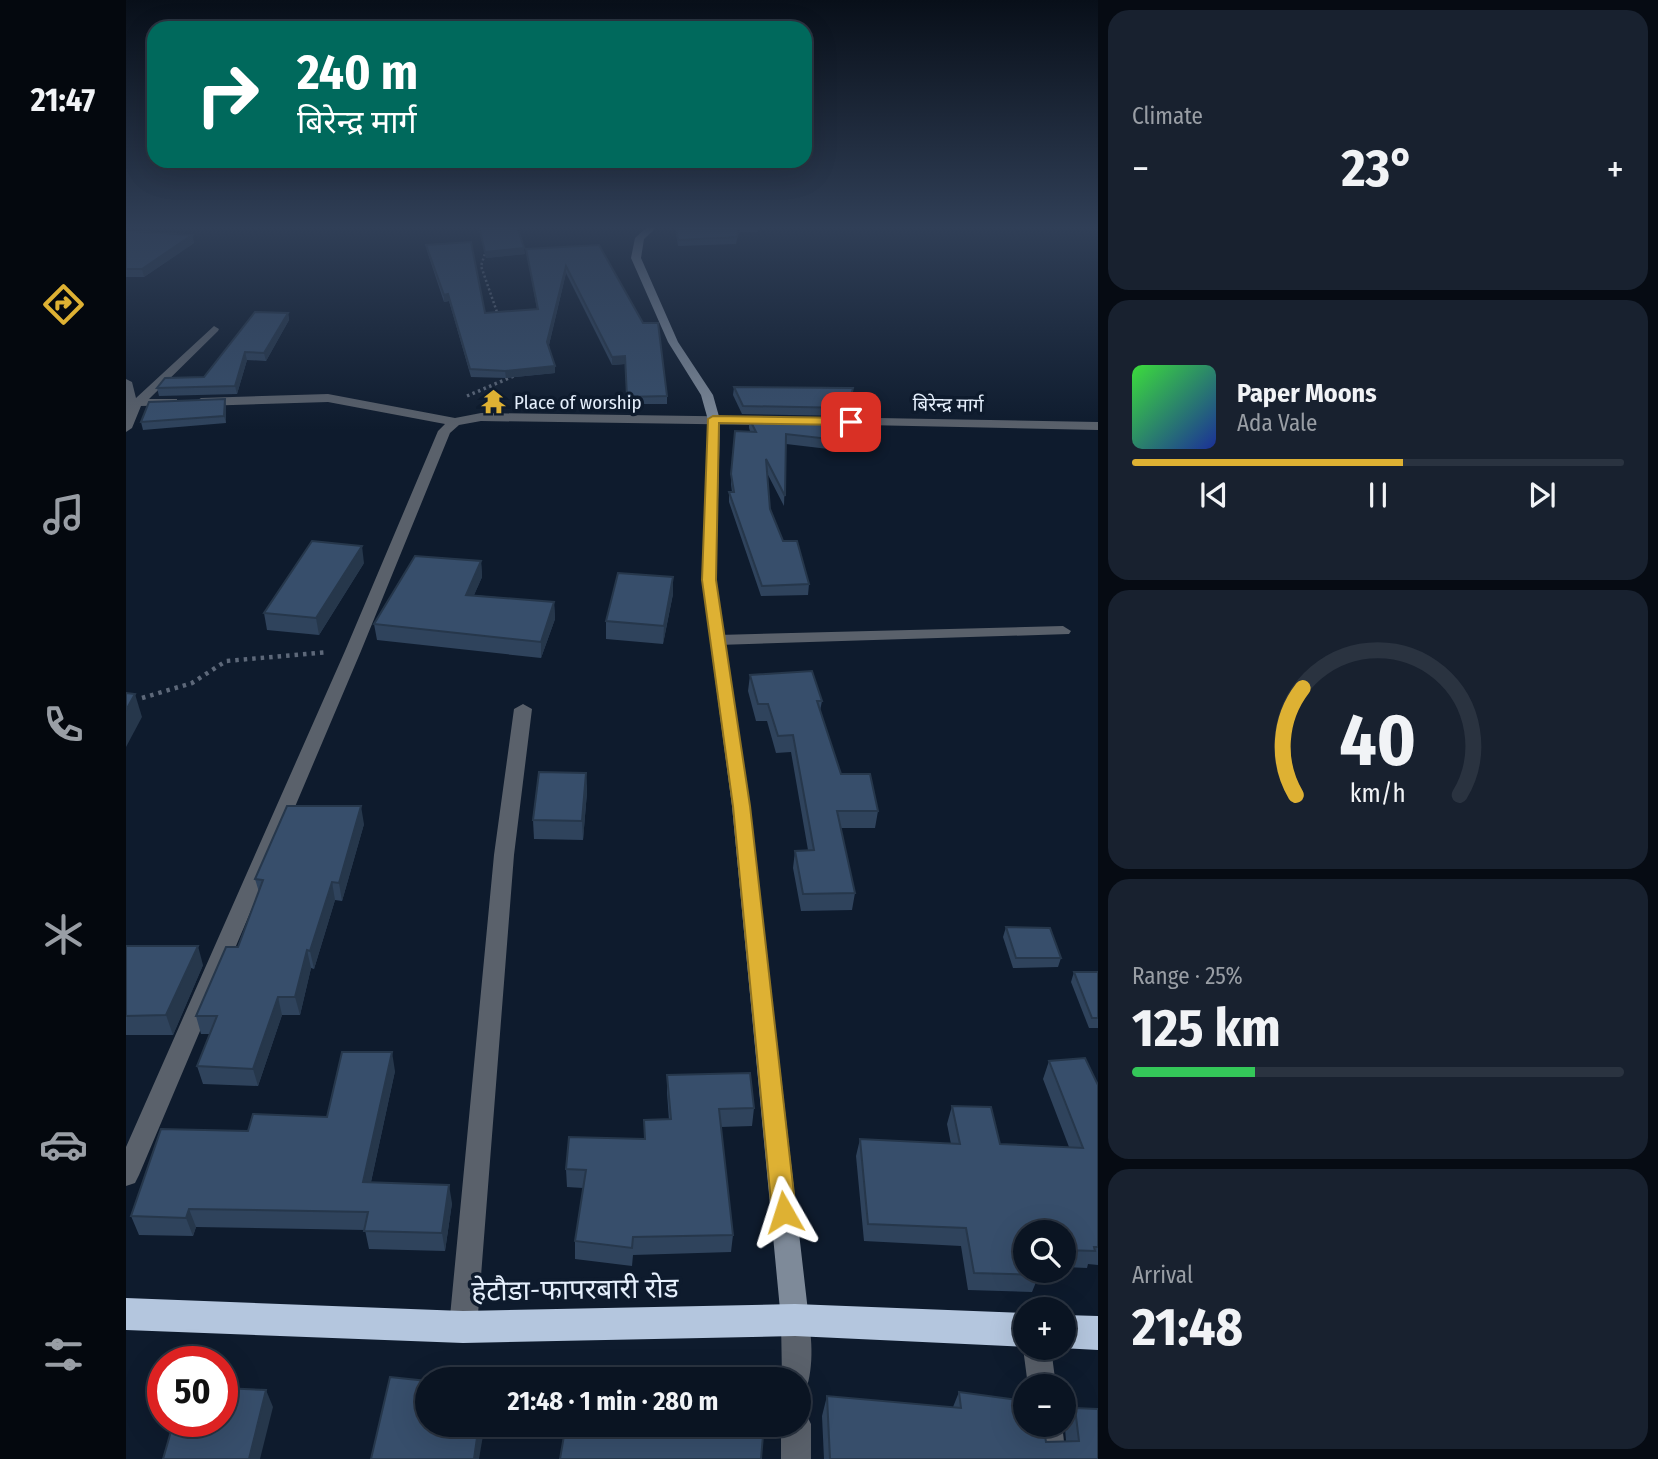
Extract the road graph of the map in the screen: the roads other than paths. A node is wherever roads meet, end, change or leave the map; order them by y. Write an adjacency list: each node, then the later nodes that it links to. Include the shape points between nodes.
1 (652, 294): 5 (main road, via 673,342 707,395)
2 (214, 329): 4 (street)
3 (126, 382): 4 (street)
4 (135, 405): 8 (street, via 328,398); 10 (street)
5 (713, 419): 6 (street); 8 (street, via 481,417); 12 (main road, via 709,580)
6 (782, 421)
7 (810, 421): 9 (street, बिरेन्द्र मार्ग)
8 (455, 422): 14 (street, via 444,431)
9 (1098, 426)
10 (126, 428)
11 (1063, 631): 12 (street)
12 (718, 640): 16 (main road, via 741,806)
13 (523, 709): 17 (street, via 504,855)
14 (126, 1175)
15 (126, 1314): 17 (highway, हेटौडा-फापरबारी रोड)
16 (795, 1320): 17 (highway, हेटौडा-फापरबारी रोड); 18 (highway, हेटौडा-फापरबारी रोड); 21 (street)
17 (463, 1326)
18 (1013, 1329)
19 (1076, 1332): 20 (highway)
20 (1098, 1333)
21 (796, 1367)
22 (796, 1437): 24 (street)
23 (1048, 1437): 25 (street)
24 (796, 1459)
25 (1051, 1459)

